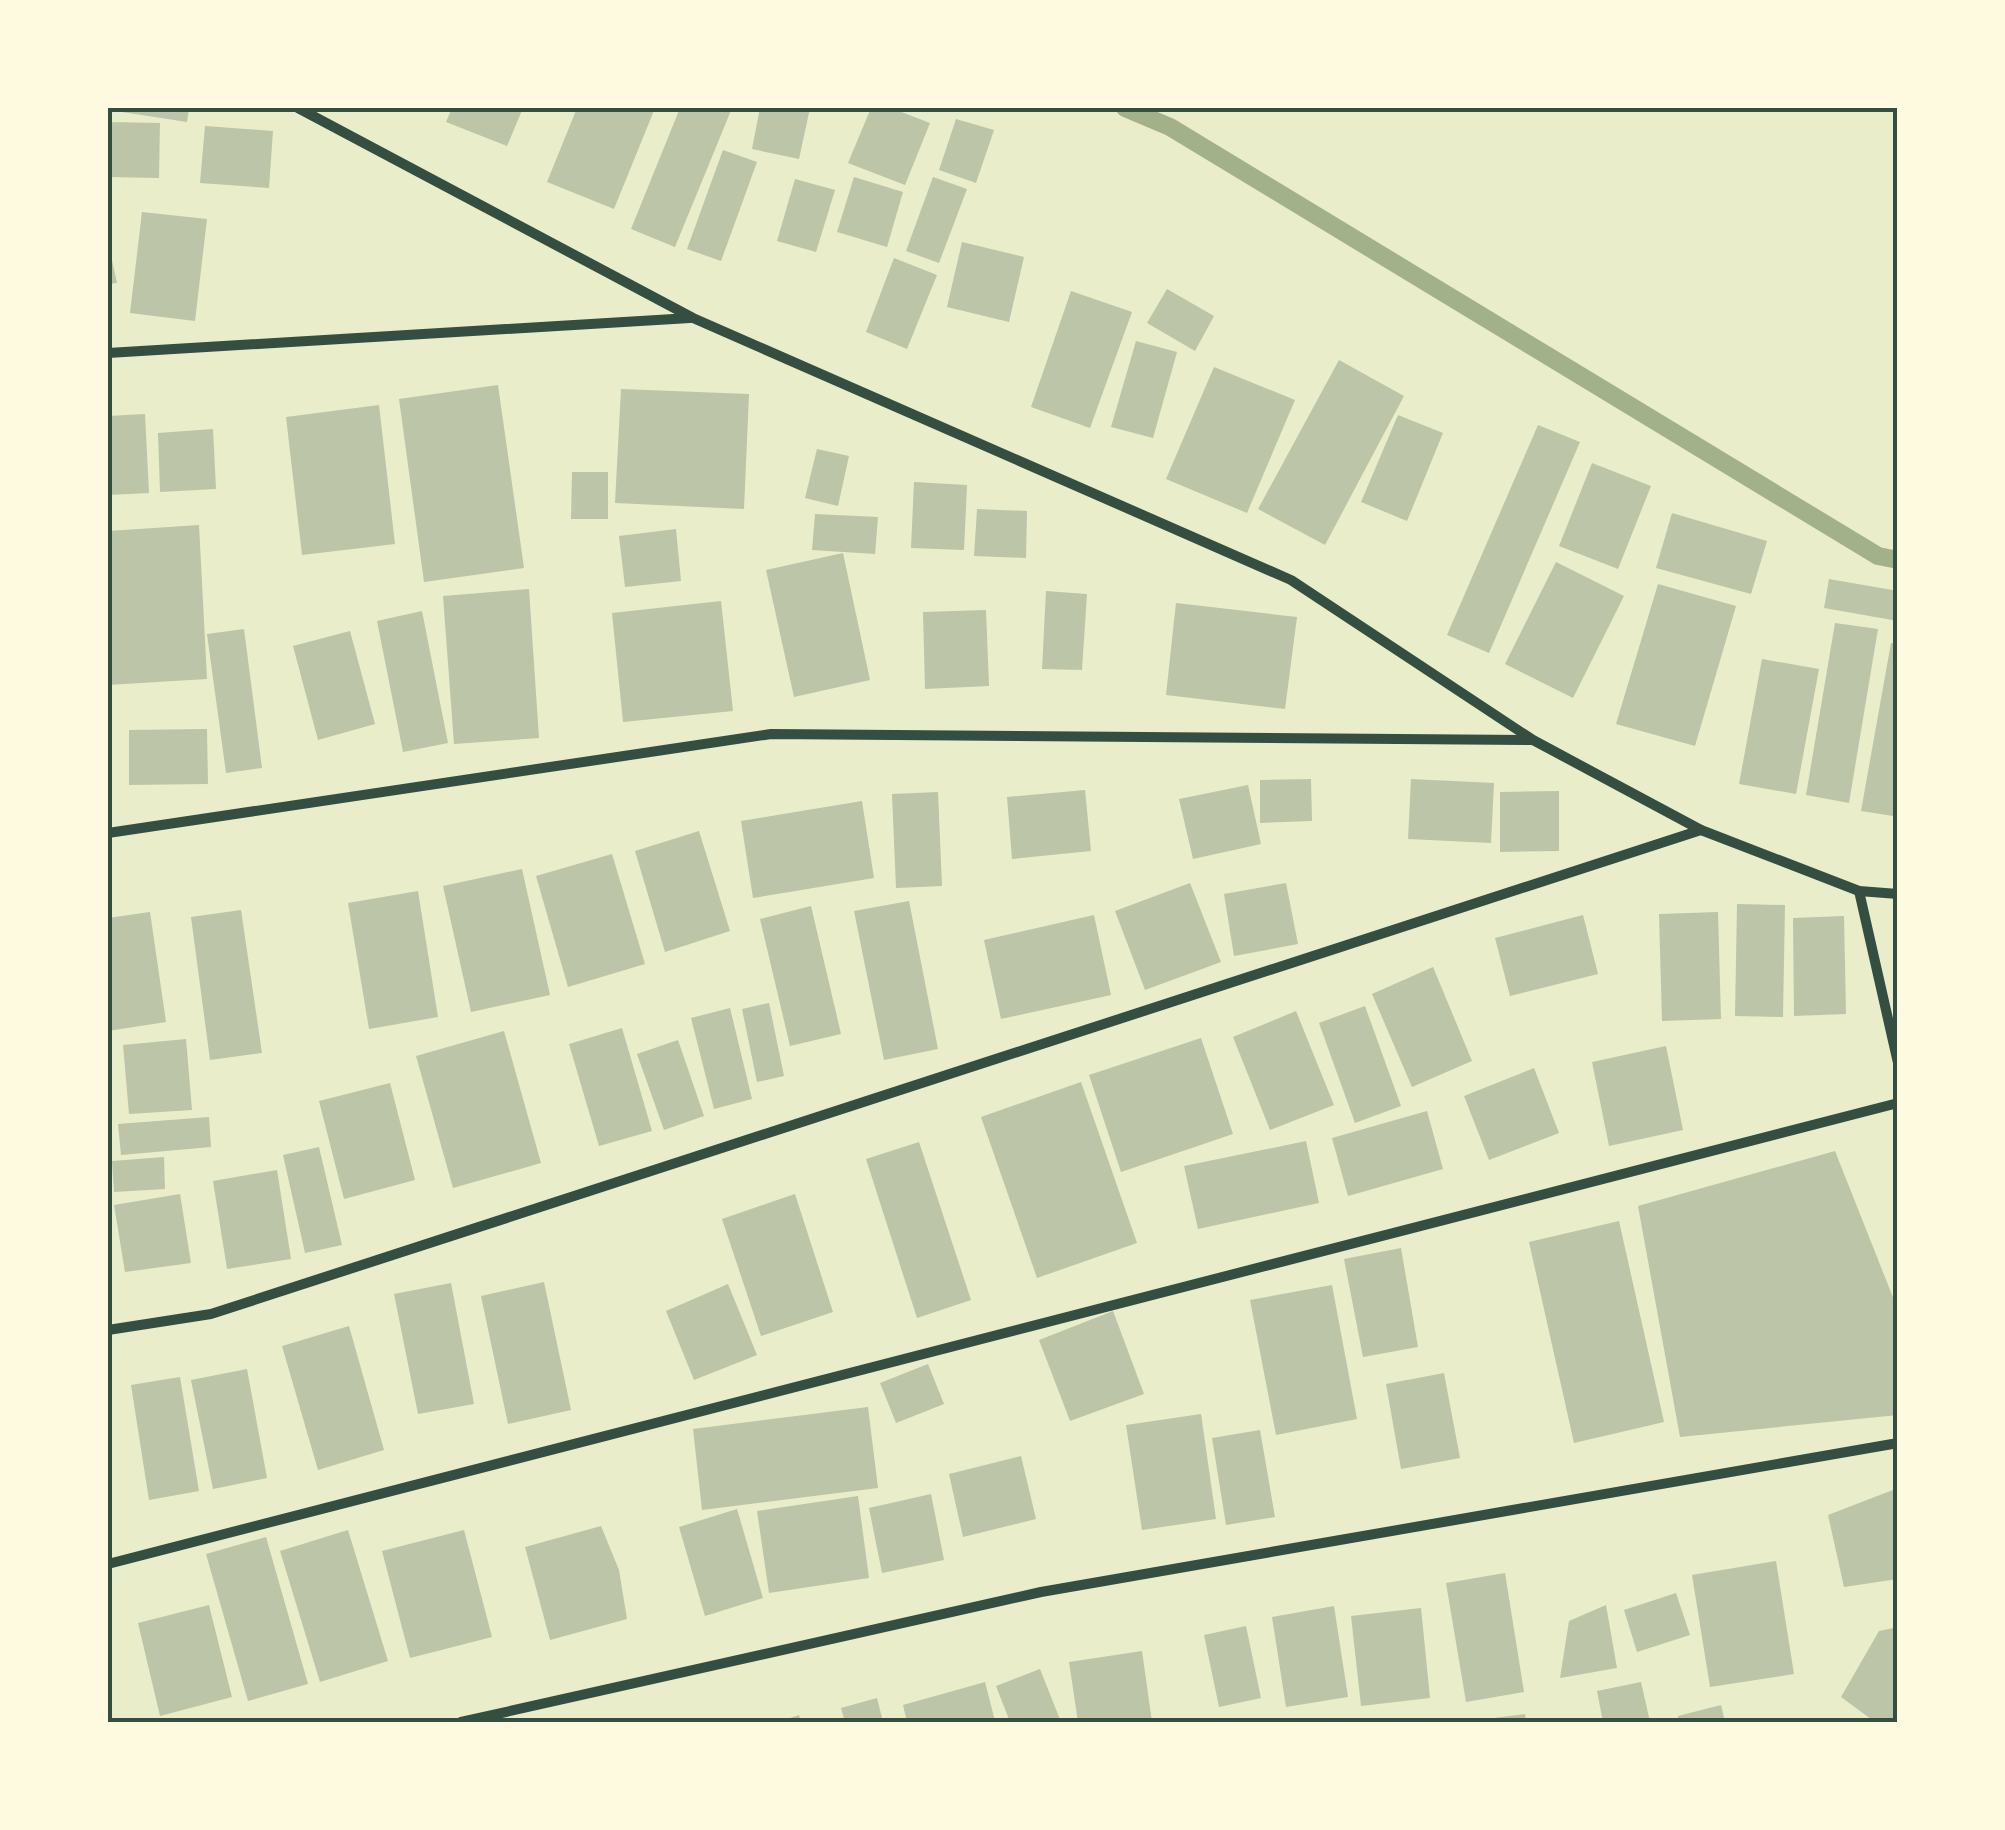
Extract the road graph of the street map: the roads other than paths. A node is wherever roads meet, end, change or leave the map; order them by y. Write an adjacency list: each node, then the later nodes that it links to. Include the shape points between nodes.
1 (298, 108): 2 (street)
2 (693, 318): 3 (street); 4 (street, via 1291,580)
3 (108, 353)
4 (1533, 740): 5 (street); 6 (street, via 771,734)
5 (1701, 830): 7 (street); 11 (street, via 211,1314)
6 (108, 834)
7 (1859, 891): 8 (street); 9 (street)
8 (1898, 894)
9 (1898, 1063)
10 (1898, 1102): 13 (street)
11 (108, 1330)
12 (1898, 1443): 14 (street, via 1040,1592)
13 (108, 1564)
14 (461, 1722)

